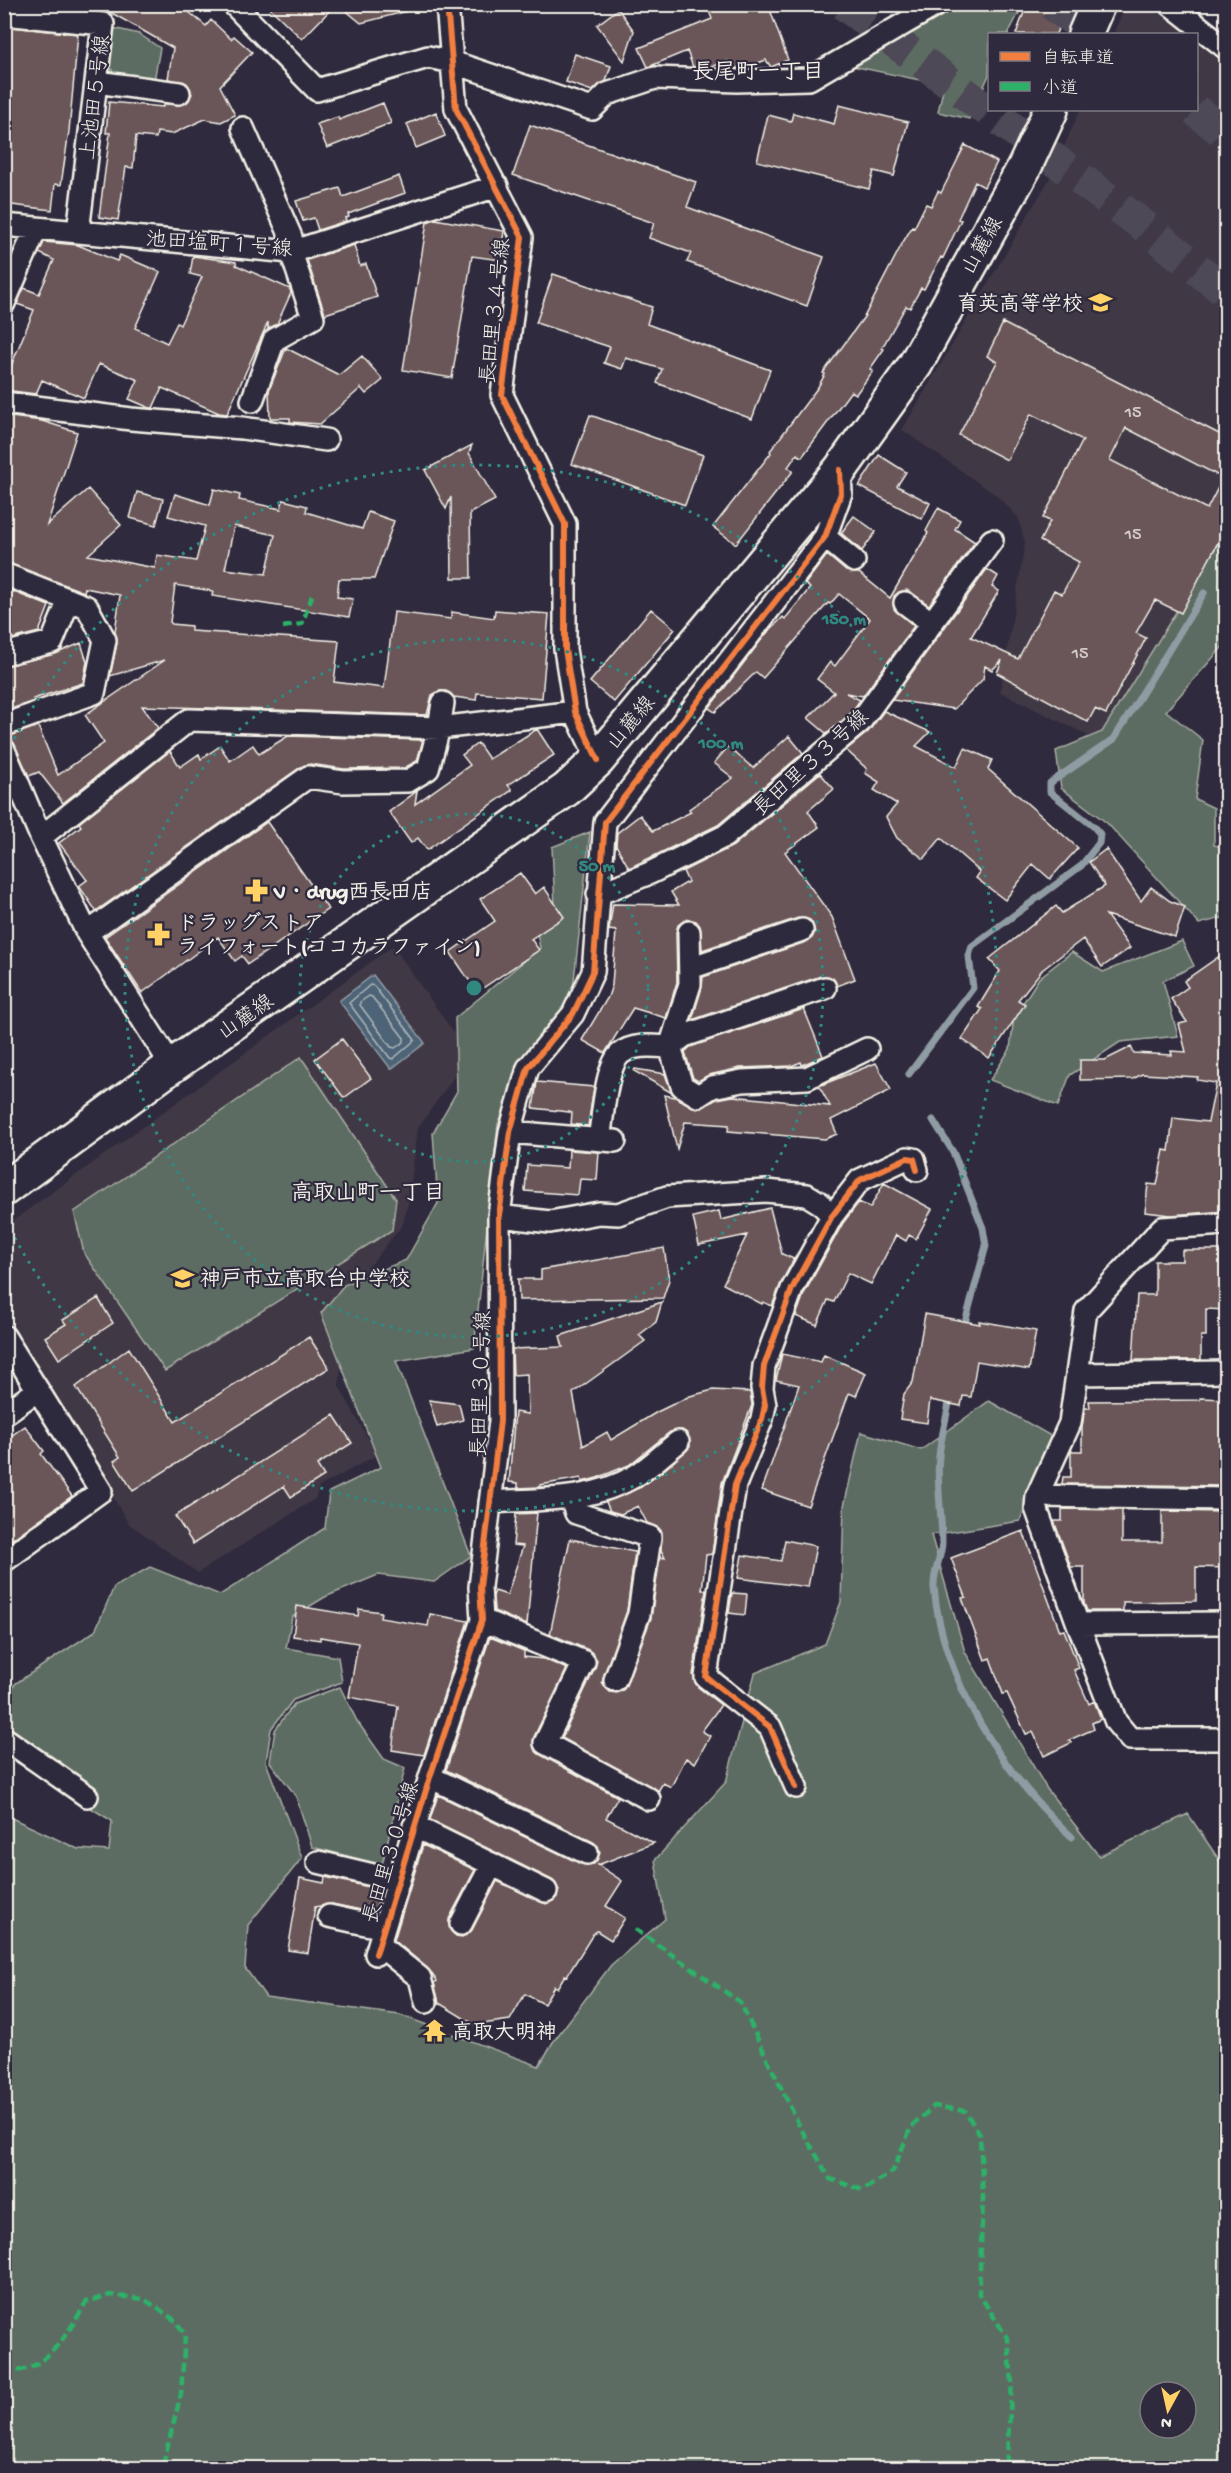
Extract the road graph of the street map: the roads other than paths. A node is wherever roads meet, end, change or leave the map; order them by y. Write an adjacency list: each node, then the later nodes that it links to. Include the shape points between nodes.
1 (233, 4): 9 (street, via 318,90 428,57)
2 (447, 4): 9 (street, 長田里３４号線)
3 (939, 4): 9 (street, via 809,79 655,78 607,94 592,109)
4 (1098, 4): 7 (main road)
5 (1170, 4): 8 (street)
6 (4, 14): 10 (street, 上池田５号線, via 103,24)
7 (1084, 33)
8 (1227, 48)
9 (452, 62): 14 (street, 長田里３４号線, via 456,109)
10 (96, 82): 11 (street); 17 (street, 上池田５号線)
11 (179, 93)
12 (1051, 111): 23 (main road, 山麓線, via 1025,166 915,365)
13 (243, 128): 18 (street, via 291,237)
14 (497, 186): 18 (street, 池田塩町１号線); 33 (street, 長田里３４号線, via 522,237 502,396 566,524 566,648)
15 (4, 225): 16 (street, 池田塩町１号線)
16 (36, 229): 17 (street, 池田塩町１号線); 19 (street)
17 (78, 232): 18 (street, 池田塩町１号線)
18 (291, 252): 20 (street, via 313,318 274,340)
19 (4, 303)
20 (252, 401)
21 (4, 403): 22 (street)
22 (326, 440)
23 (840, 470): 24 (street, via 841,493); 37 (main road, 山麓線)
24 (825, 537): 26 (street); 39 (street, 長田里３０号線, via 605,822)
25 (992, 540): 30 (street, 長田里３３号線)
26 (854, 561)
27 (4, 574): 29 (street)
28 (905, 603): 30 (street)
29 (78, 604): 31 (street, via 52,642); 34 (street, via 105,640 94,693)
30 (932, 624): 39 (street, 長田里３３号線, via 860,722 725,836)
31 (4, 654)
32 (442, 704): 35 (street)
33 (575, 712): 35 (street); 37 (street, 長田里３４号線)
34 (4, 725)
35 (439, 728): 38 (street, via 189,720); 42 (street, via 428,769 408,781 343,782 308,777)
36 (4, 750): 38 (street)
37 (598, 760): 47 (main road, 山麓線, via 567,789)
38 (41, 837): 42 (street)
39 (598, 894): 48 (street, 長田里３０号線, via 593,972 573,1014 528,1068)
40 (802, 930): 43 (street)
41 (689, 932): 43 (street)
42 (87, 933): 47 (street)
43 (690, 968): 45 (street, via 690,984)
44 (825, 988): 45 (street, via 684,1036)
45 (670, 1047): 46 (street, via 682,1086 698,1096 712,1087 742,1081 807,1078); 48 (street, via 642,1046 621,1053 611,1068 607,1140)
46 (867, 1049)
47 (172, 1066): 50 (main road, 山麓線)
48 (510, 1132): 51 (street, 長田里３０号線)
49 (917, 1170): 52 (street, via 914,1160 907,1158 860,1180)
50 (4, 1189)
51 (499, 1216): 52 (street, via 550,1222 599,1213 618,1214 667,1197 766,1191 807,1195); 63 (street, 長田里３０号線, via 500,1421)
52 (832, 1216): 72 (street, via 792,1289 764,1366 765,1405 735,1485 706,1677 770,1727)
53 (1227, 1224): 56 (street, via 1162,1228 1086,1311)
54 (4, 1336): 57 (street)
55 (1227, 1372): 56 (street)
56 (1078, 1374): 60 (street, via 1070,1423)
57 (38, 1390): 58 (street); 64 (street, via 100,1491)
58 (4, 1414)
59 (678, 1442): 61 (street, via 634,1477)
60 (1037, 1496): 62 (street); 67 (street, via 1036,1508)
61 (570, 1497): 63 (street); 68 (street, via 576,1513 650,1537 639,1614)
62 (1227, 1499)
63 (490, 1502): 65 (street, 長田里３０号線, via 480,1587)
64 (4, 1562)
65 (482, 1620): 71 (street, 長田里３０号線); 74 (street, via 584,1662 544,1743)
66 (1227, 1623): 67 (street)
67 (1078, 1624): 70 (street, via 1116,1722 1130,1739)
68 (615, 1680)
69 (4, 1738): 73 (street)
70 (1227, 1739)
71 (430, 1777): 75 (street, 長田里３０号線); 76 (street)
72 (796, 1787)
73 (87, 1796)
74 (649, 1799)
75 (414, 1826): 78 (street); 79 (street, 長田里３０号線)
76 (587, 1853)
77 (318, 1862): 79 (street)
78 (492, 1864): 80 (street); 82 (street)
79 (398, 1881): 83 (street, 長田里３０号線)
80 (546, 1891)
81 (329, 1916): 83 (street)
82 (461, 1924)
83 (379, 1942): 84 (street, 長田里３０号線, via 420,1978)
84 (426, 2002)

